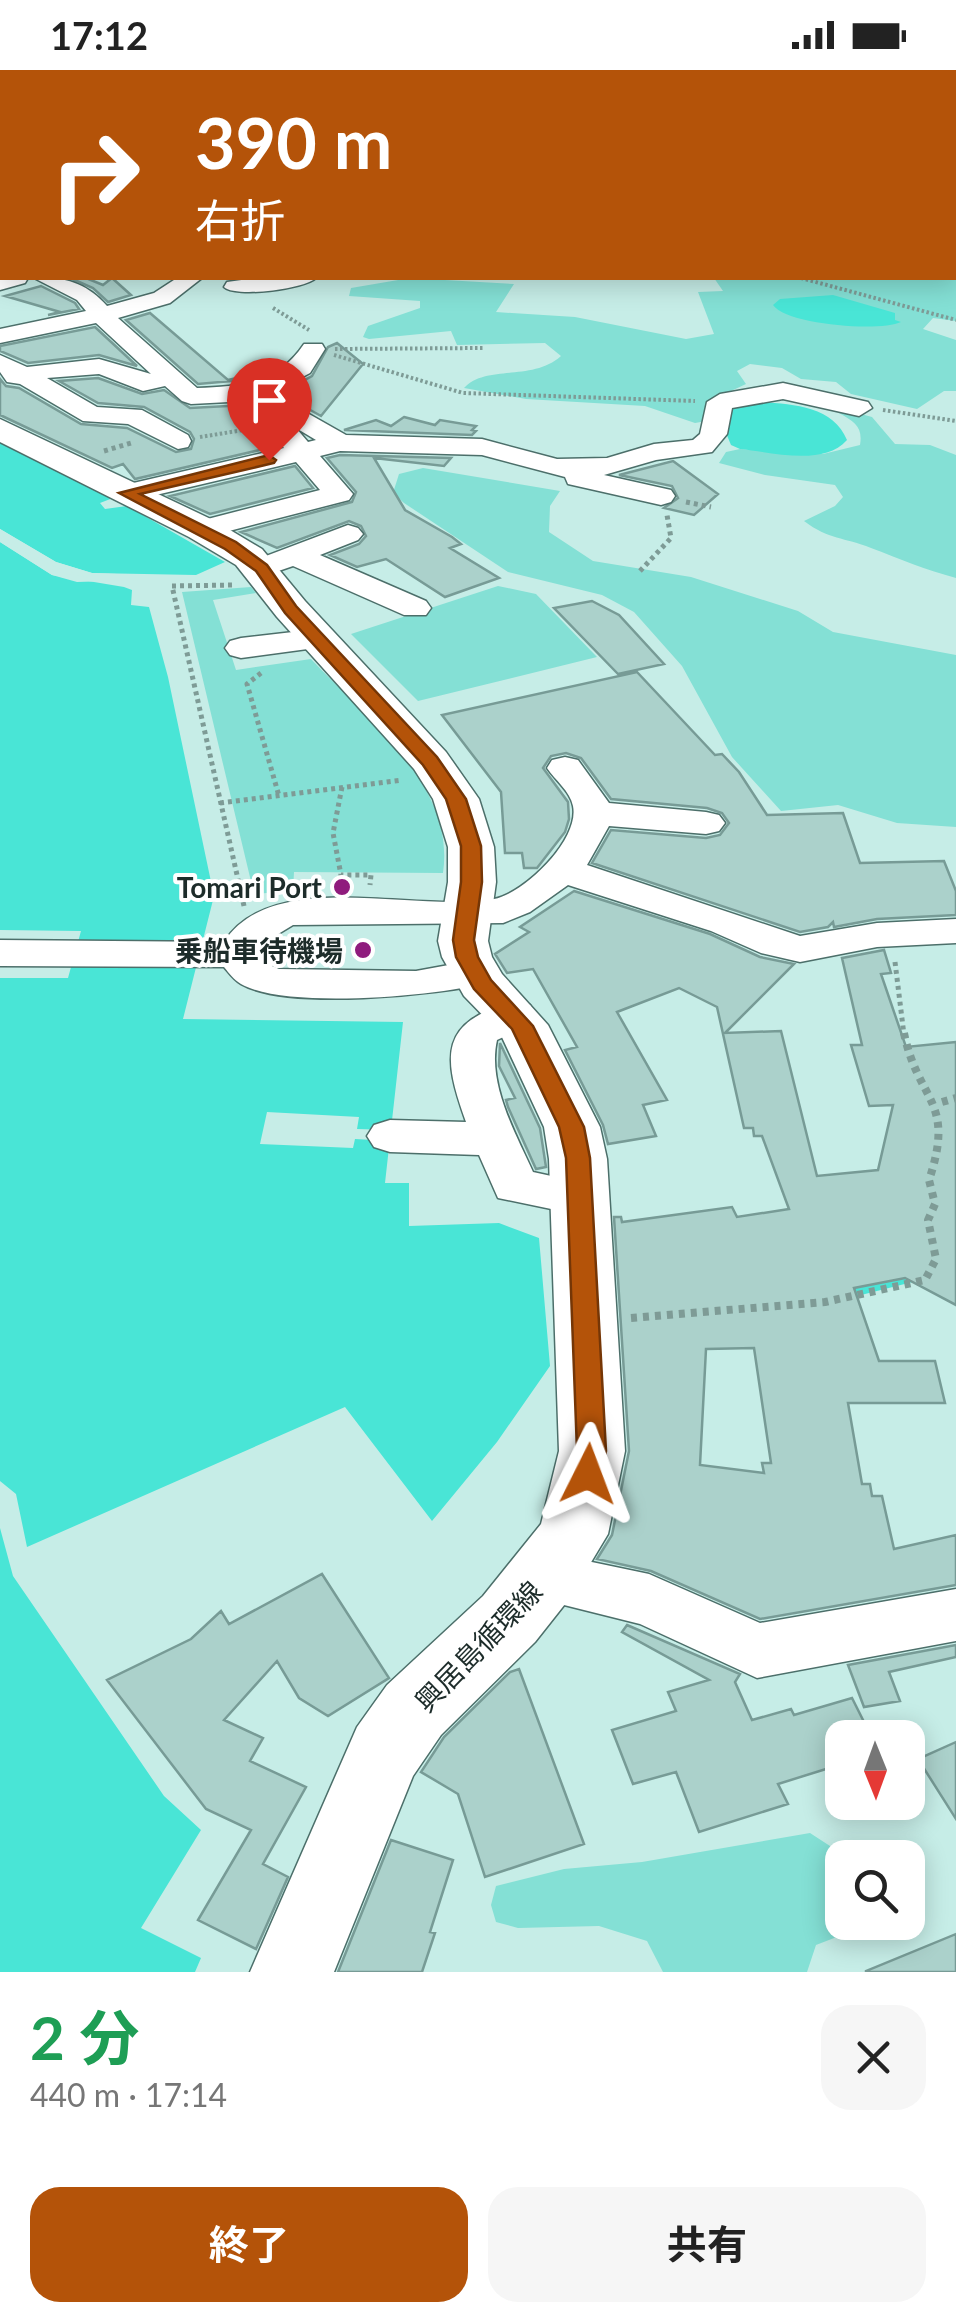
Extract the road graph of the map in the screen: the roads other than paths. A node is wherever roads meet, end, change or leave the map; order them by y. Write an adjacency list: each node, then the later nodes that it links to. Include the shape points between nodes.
1 (49, 280): 6 (street)
2 (106, 280): 6 (street)
3 (188, 280): 6 (street, via 162,298)
4 (291, 280): 5 (street)
5 (236, 288)
6 (93, 305): 7 (street); 10 (street)
7 (4, 332)
8 (314, 349): 11 (street, via 301,368)
9 (7, 373): 10 (street, via 96,366 130,372 143,383); 15 (street, via 92,415 134,416)
10 (180, 387): 11 (street); 15 (street, via 194,420)
11 (253, 393): 16 (street)
12 (854, 420): 18 (street, via 813,406 728,400 704,447 650,453 615,466)
13 (275, 424): 17 (street)
14 (0, 429): 19 (main road)
15 (180, 437): 19 (street, via 186,449)
16 (340, 443): 17 (street); 18 (street, via 482,447)
17 (304, 451): 19 (street); 21 (street, via 338,494)
18 (546, 466): 20 (street)
19 (95, 477): 21 (main road)
20 (660, 496)
21 (202, 530): 23 (main road)
22 (348, 534): 23 (street)
23 (276, 569): 24 (street); 25 (main road)
24 (415, 608)
25 (319, 640): 26 (street); 32 (main road, via 456,799 471,846)
26 (241, 648)
27 (566, 768): 28 (street, via 588,794)
28 (593, 813): 29 (street); 30 (street)
29 (706, 824)
30 (562, 870): 31 (street, via 800,949); 32 (street, via 530,898 502,911)
31 (956, 931)
32 (470, 948): 33 (street, via 245,943 199,956); 34 (main road, 興居島循環線, via 482,984)
33 (0, 953)
34 (516, 1016): 36 (street, via 491,1023 476,1038 471,1066); 37 (main road, 興居島循環線, via 572,1127)
35 (390, 1136): 36 (street)
36 (498, 1139): 37 (street, via 516,1186)
37 (580, 1198): 38 (main road, 興居島循環線, via 592,1451 572,1534)
38 (544, 1577): 39 (street, via 649,1600 757,1651); 40 (main road, 興居島循環線, via 414,1710 384,1753)
39 (956, 1615)
40 (292, 1972)

